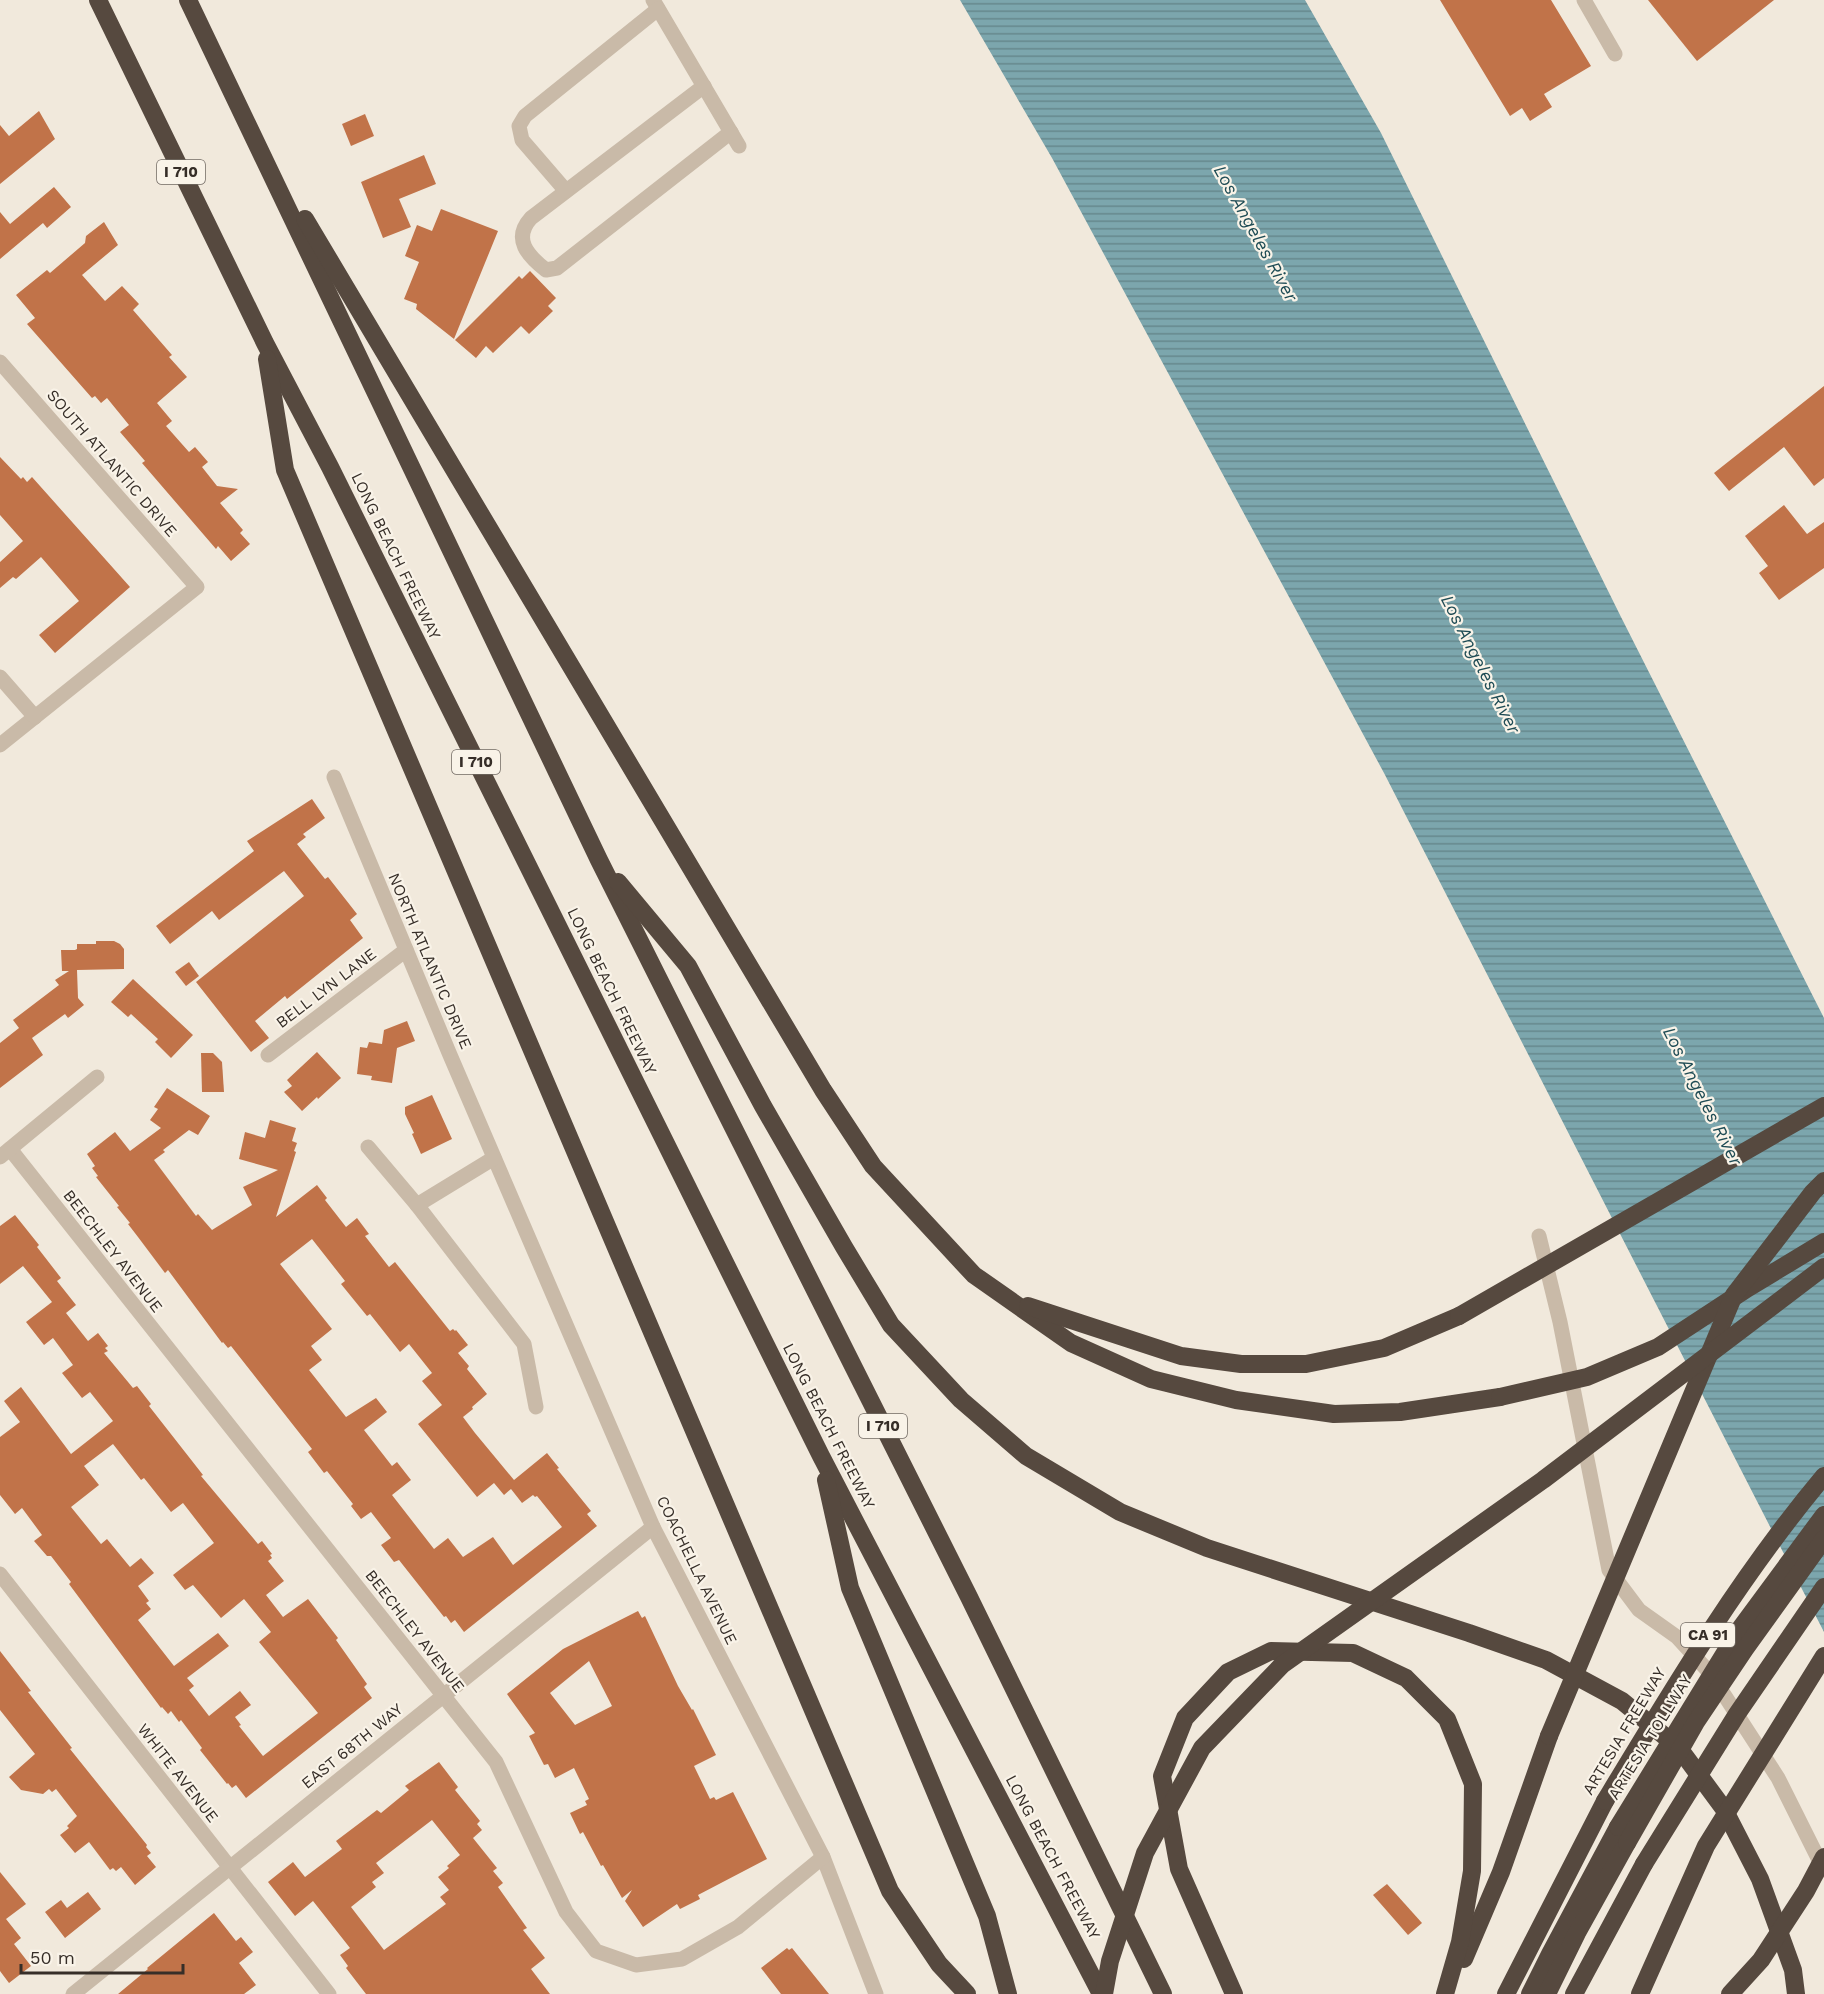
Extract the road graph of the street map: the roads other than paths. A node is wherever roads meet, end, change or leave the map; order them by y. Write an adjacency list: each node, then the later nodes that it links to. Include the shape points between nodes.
1 (98, 0): 11 (highway, LONG BEACH FREEWAY / I 710)
2 (188, 0): 7 (highway, I 710)
3 (1584, 0): 5 (street)
4 (655, 5): 6 (street); 10 (street, via 525,116 519,126 522,140)
5 (1615, 54)
6 (704, 86): 8 (street); 10 (street)
7 (248, 122): 17 (highway, I 710); 30 (highway, via 823,1090 873,1166 974,1275)
8 (731, 132): 9 (street); 10 (street, via 557,268 546,270 525,248 524,225)
9 (739, 146)
10 (566, 191)
11 (264, 343): 32 (highway, LONG BEACH FREEWAY / I 710, via 330,467); 49 (highway, via 285,470 890,1891 939,1964)
12 (0, 362): 14 (street, SOUTH ATLANTIC DRIVE, via 197,587)
13 (0, 678): 14 (street)
14 (34, 717): 15 (street)
15 (0, 745)
16 (334, 777): 18 (street, NORTH ATLANTIC DRIVE)
17 (599, 860): 52 (highway, I 710, via 969,1596); 61 (highway, via 688,966 891,1325 961,1400 1026,1456 1120,1512 1207,1548 1546,1660 1622,1701 1679,1748 1724,1809 1760,1879 1793,1970)
18 (406, 950): 19 (street, BELL LYN LANE); 24 (street, NORTH ATLANTIC DRIVE)
19 (268, 1055)
20 (97, 1077): 23 (street)
21 (1824, 1106): 30 (highway, bridge, via 1459,1316 1384,1348 1306,1364 1241,1364 1181,1356)
22 (368, 1147): 26 (street)
23 (5, 1153): 40 (street, BEECHLEY AVENUE)
24 (494, 1158): 26 (street); 35 (street, COACHELLA AVENUE)
25 (1824, 1181): 54 (highway, bridge, via 1734,1295 1549,1736 1501,1872)
26 (417, 1205): 31 (street, via 524,1344)
27 (1539, 1236): 45 (street, via 1609,1570 1639,1611 1677,1637 1710,1673 1778,1778)
28 (1824, 1242): 30 (highway, bridge, via 1658,1347 1587,1377 1500,1397 1400,1412 1334,1414 1236,1401 1151,1379 1071,1343)
29 (1824, 1267): 51 (highway, bridge, via 1543,1480 1282,1665 1202,1749 1144,1853)
30 (1005, 1298)
31 (536, 1407)
32 (821, 1456): 50 (highway, via 850,1588 987,1916); 51 (highway, LONG BEACH FREEWAY / I 710)
33 (1824, 1476): 55 (highway, ARTESIA FREEWAY / CA 91, bridge, via 1794,1512 1682,1672 1605,1801)
34 (1824, 1515): 41 (highway, ARTESIA TOLLWAY, bridge, via 1739,1630)
35 (653, 1527): 40 (street, EAST 68TH WAY); 42 (street, COACHELLA AVENUE)
36 (1824, 1539): 41 (highway, ARTESIA TOLLWAY, bridge, via 1745,1649)
37 (0, 1574): 44 (street, WHITE AVENUE)
38 (1824, 1587): 58 (highway, bridge, via 1737,1714 1644,1864)
39 (1824, 1656): 59 (highway, bridge, via 1706,1846)
40 (443, 1695): 42 (street, BEECHLEY AVENUE, via 496,1762 566,1912 596,1951 636,1965 682,1959 738,1927); 44 (street, EAST 68TH WAY)
41 (1622, 1835): 56 (highway, ARTESIA TOLLWAY); 57 (highway, ARTESIA TOLLWAY)
42 (823, 1857): 48 (street, COACHELLA AVENUE)
43 (1824, 1857): 60 (highway, bridge, via 1761,1960)
44 (230, 1868): 46 (street, EAST 68TH WAY); 47 (street, WHITE AVENUE)
45 (1824, 1870)
46 (73, 1994)
47 (329, 1994)
48 (876, 1994)
49 (967, 1994)
50 (1008, 1994)
51 (1103, 1994)
52 (1163, 1994)
53 (1234, 1994): 54 (highway, via 1179,1869 1162,1776 1185,1718 1228,1672 1271,1652 1353,1653 1406,1678 1447,1719 1473,1784 1472,1871)
54 (1447, 1994)
55 (1506, 1994)
56 (1530, 1994)
57 (1547, 1994)
58 (1574, 1994)
59 (1640, 1994)
60 (1730, 1994)
61 (1796, 1994)

